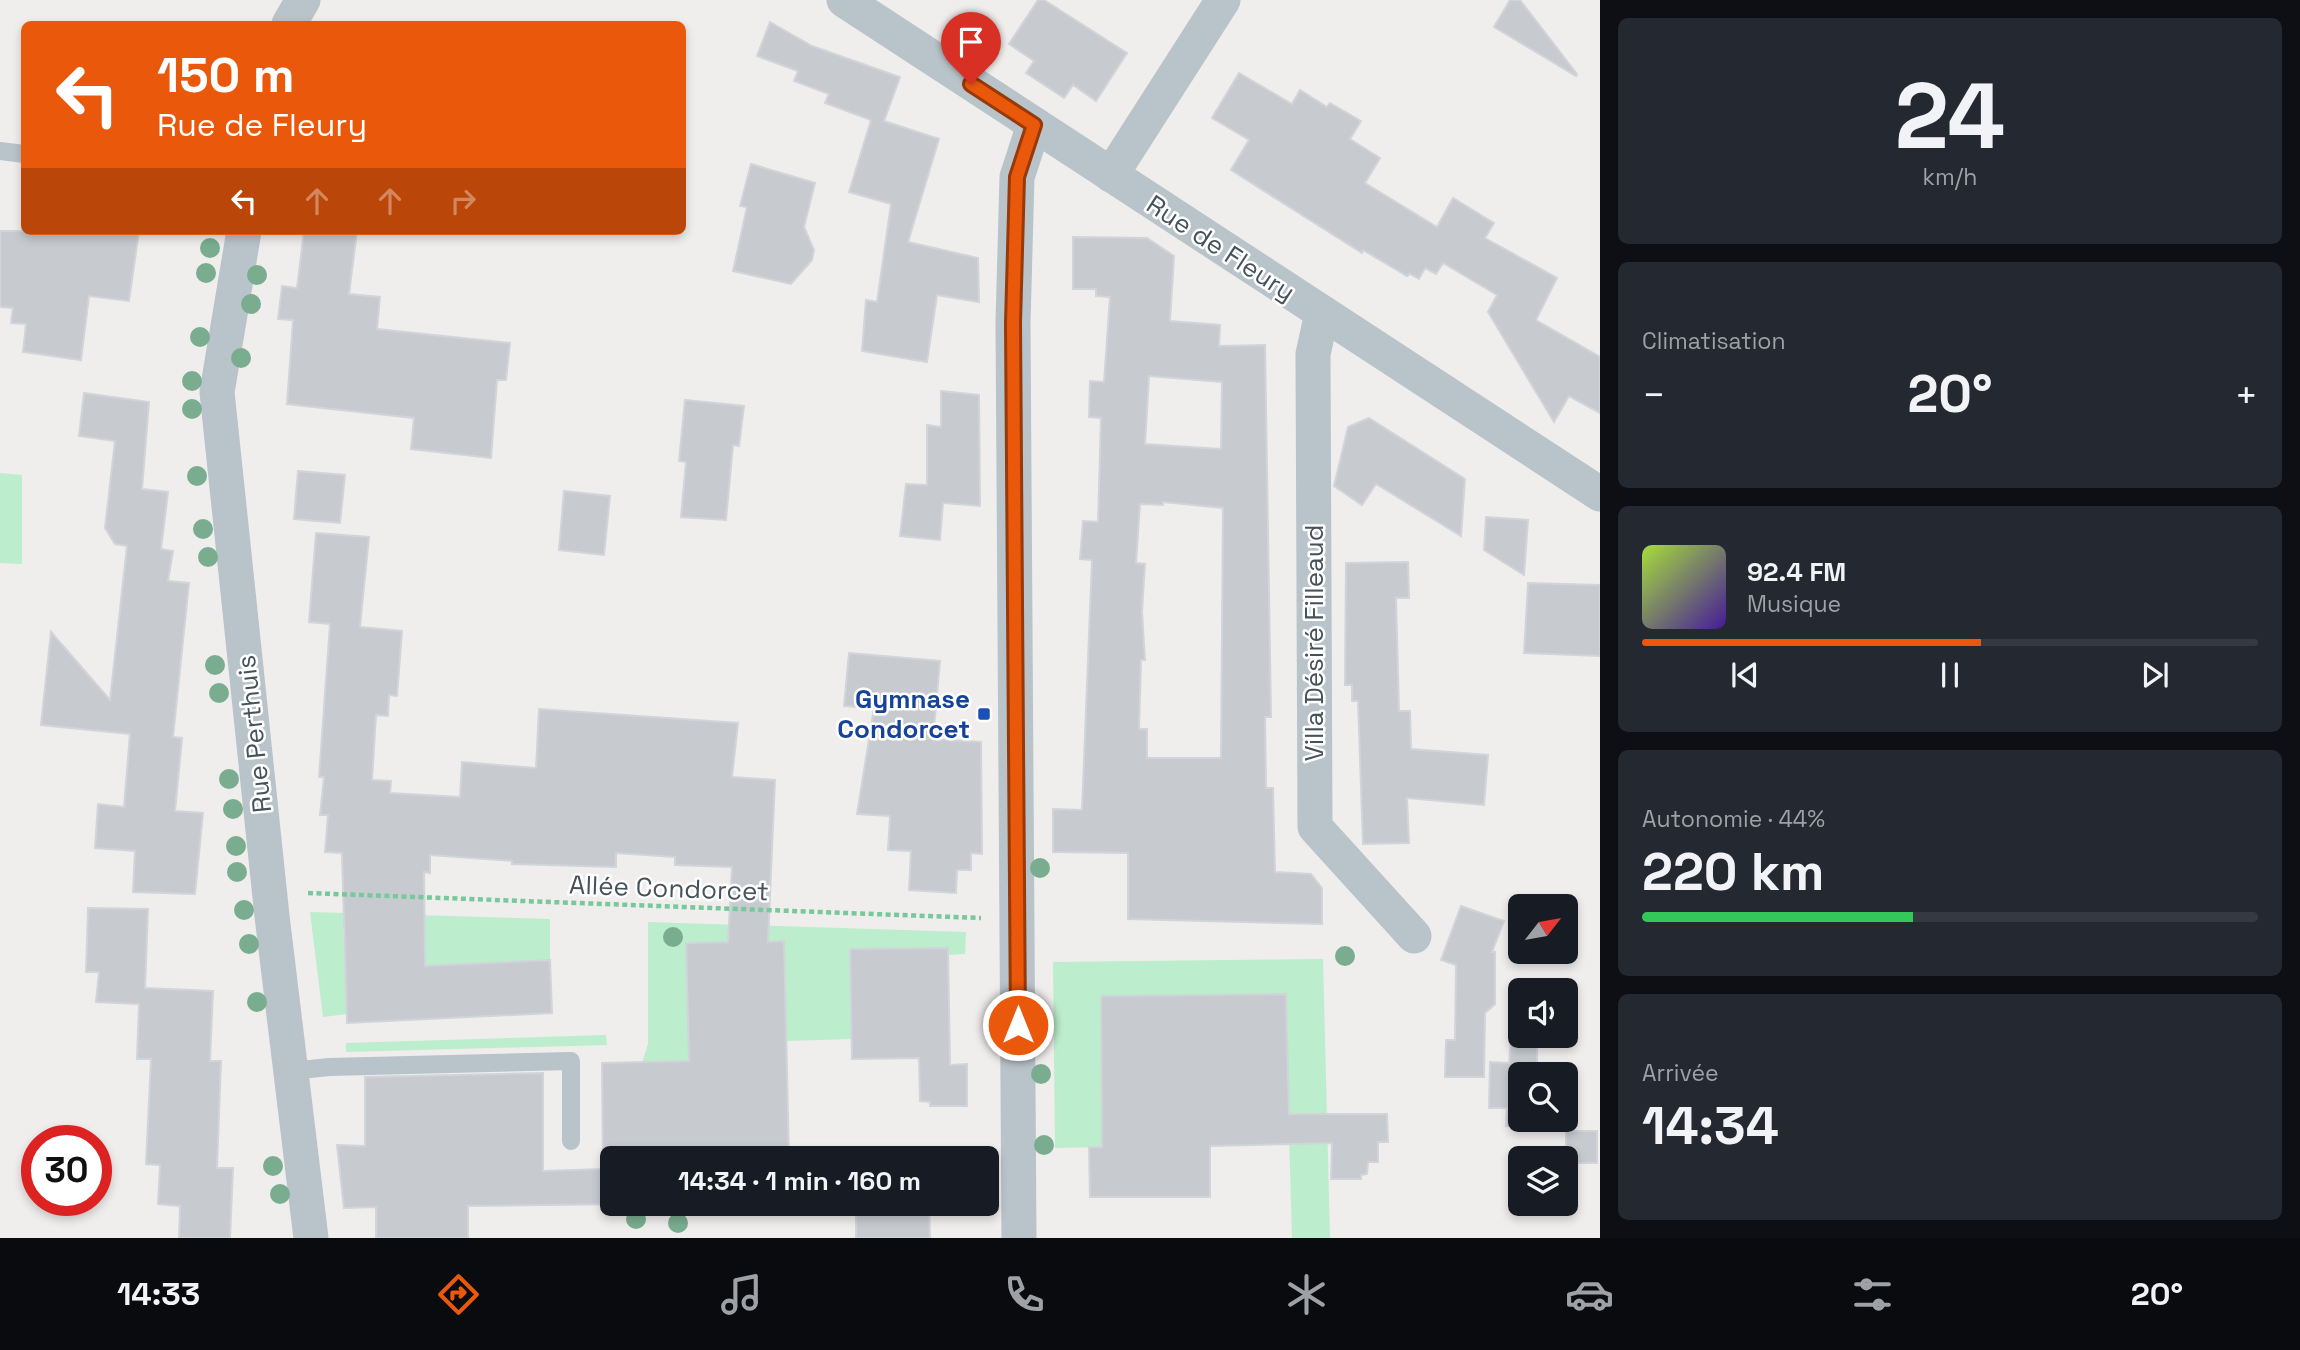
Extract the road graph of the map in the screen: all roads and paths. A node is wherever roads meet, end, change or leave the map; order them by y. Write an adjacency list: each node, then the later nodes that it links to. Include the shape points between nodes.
1 (303, 0): 4 (street)
2 (844, 0): 5 (street, Rue de Fleury)
3 (1223, 0): 8 (street)
4 (291, 21)
5 (1034, 125): 8 (street, Rue de Fleury); 13 (street, via 1017,177 1013,323)
6 (0, 151): 7 (lane)
7 (21, 154)
8 (1111, 175): 10 (street, Rue de Fleury)
9 (243, 235): 15 (street, Rue Perthuis, via 217,392)
10 (1322, 313): 11 (street, Rue de Fleury); 14 (street, Villa Désiré Filleaud, via 1313,354 1315,827)
11 (1600, 494)
12 (320, 894): 13 (path, Allée Condorcet)
13 (1017, 919): 18 (street)
14 (1414, 936)
15 (291, 1071): 16 (lane, via 571,1062); 17 (street, Rue Perthuis)
16 (571, 1141)
17 (311, 1238)
18 (1019, 1238)

